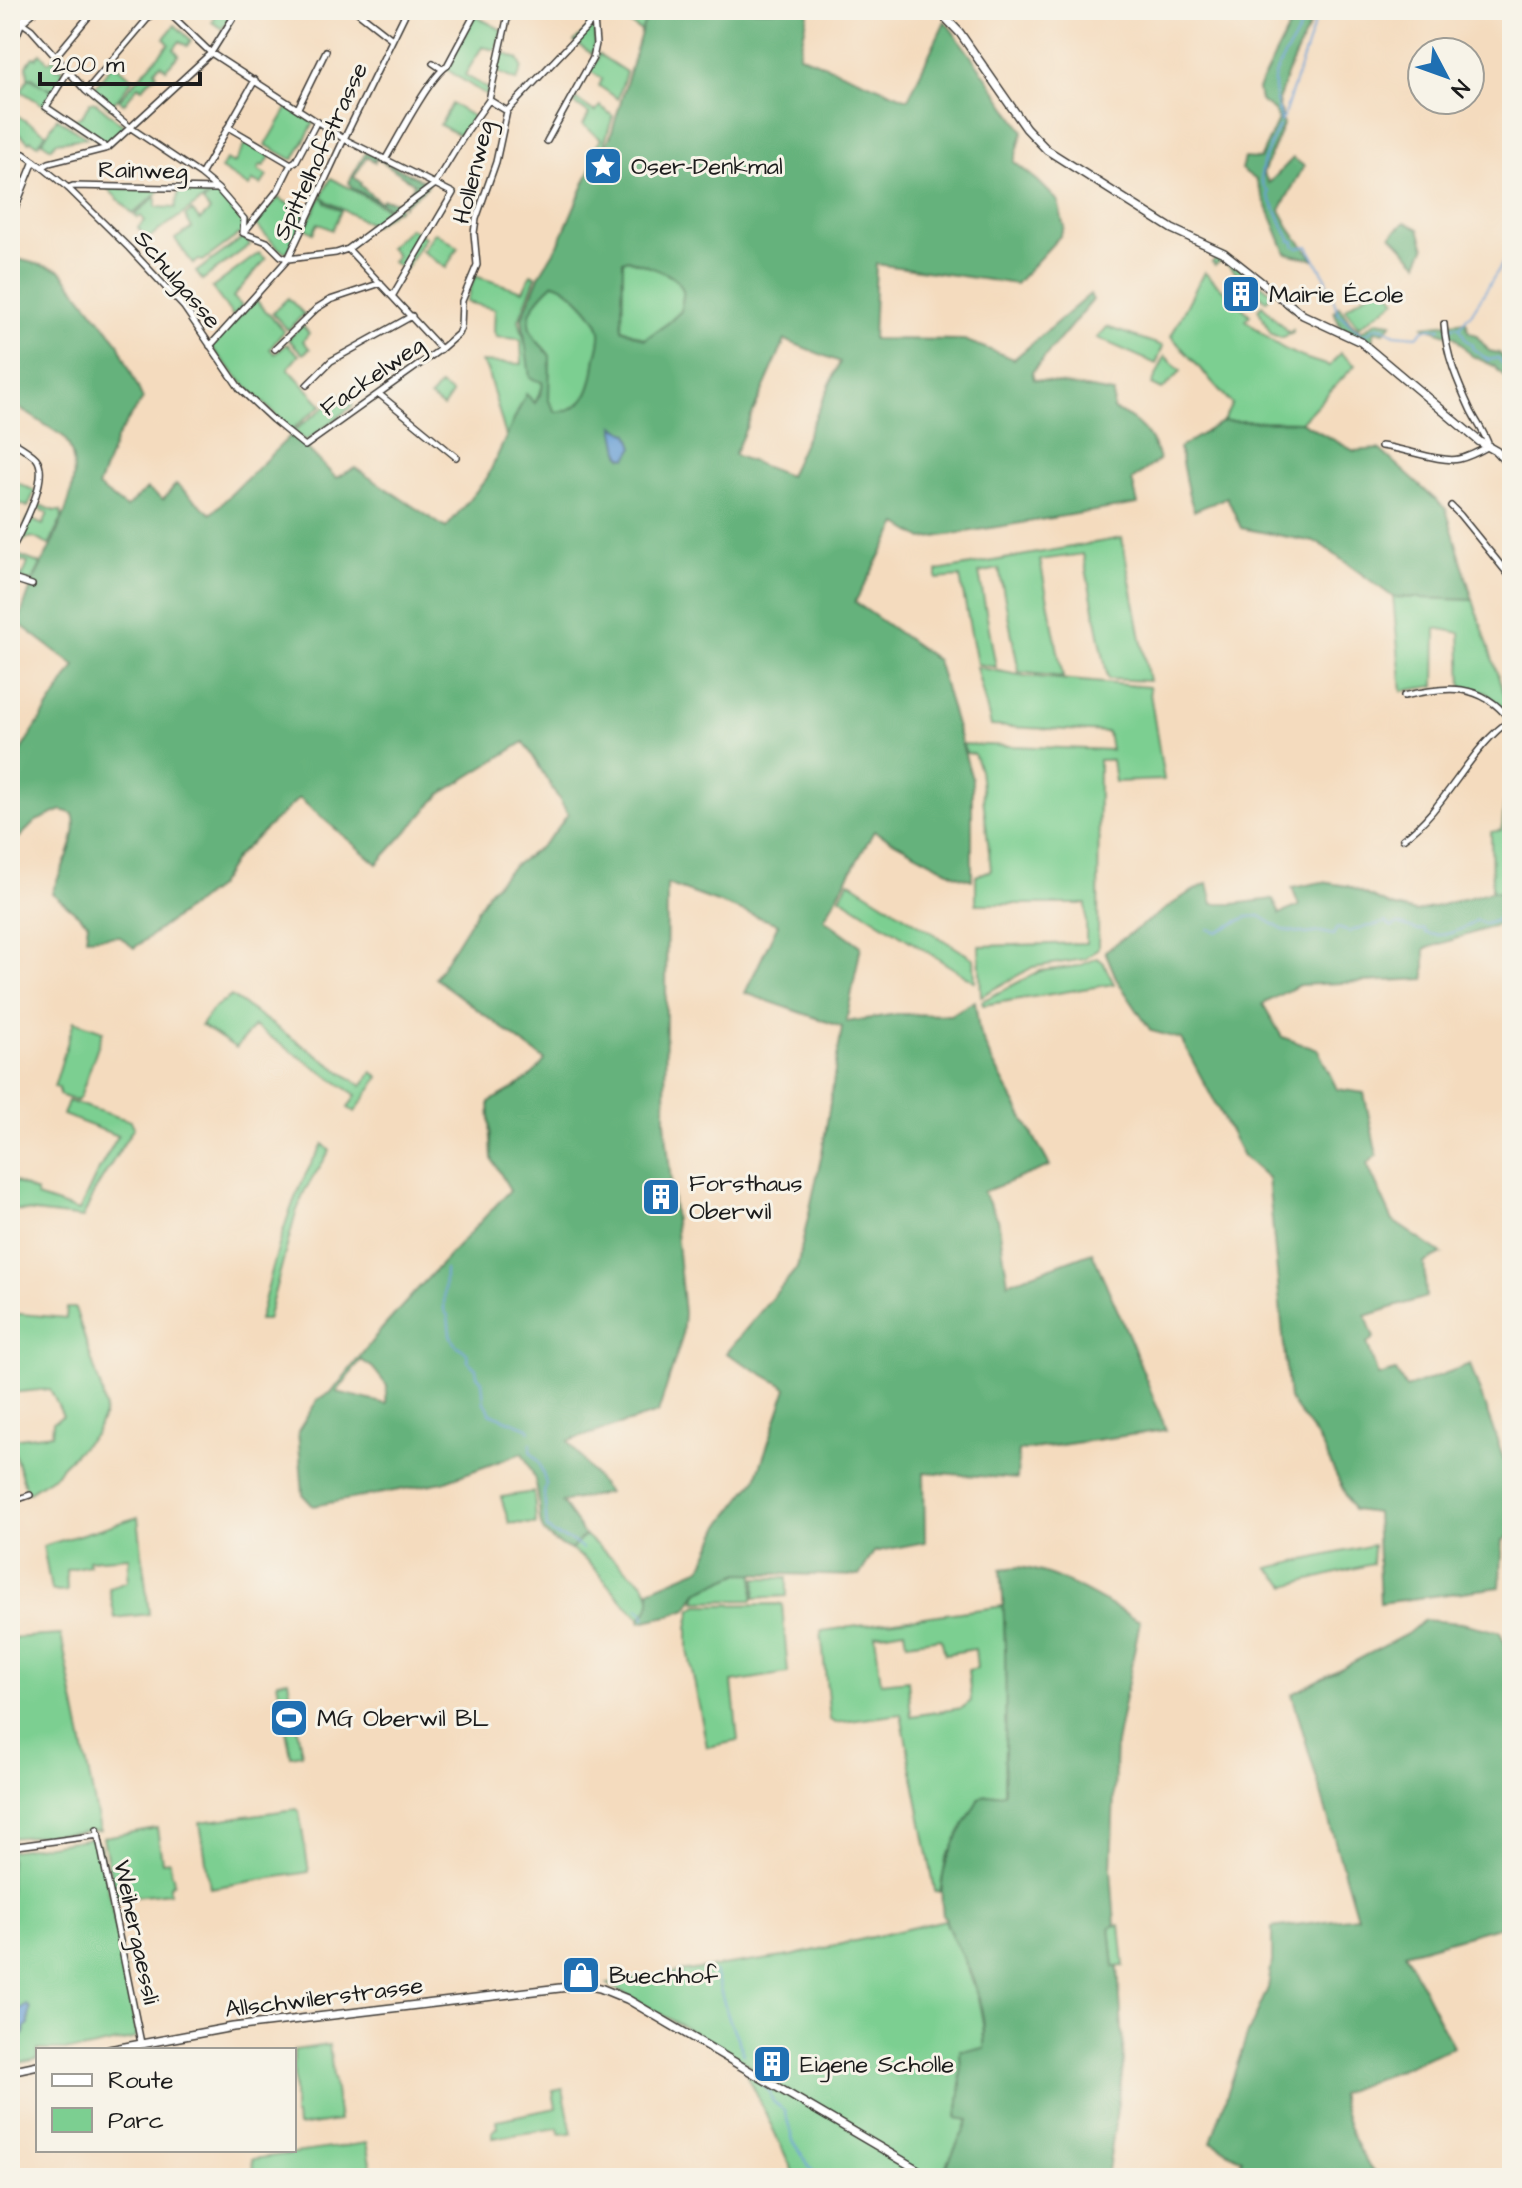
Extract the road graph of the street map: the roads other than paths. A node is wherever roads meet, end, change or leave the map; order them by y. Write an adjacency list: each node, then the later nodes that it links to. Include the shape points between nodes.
1 (11, 10): 14 (street)
2 (35, 10): 14 (street)
3 (94, 10): 19 (street)
4 (155, 10): 24 (street)
5 (166, 10): 18 (street)
6 (238, 10): 18 (street)
7 (355, 10): 15 (street)
8 (407, 10): 15 (street, Spittelhofstrasse)
9 (477, 10): 21 (street)
10 (509, 10): 25 (street)
11 (599, 10): 13 (street)
12 (938, 10): 60 (street, via 1044,148 1161,222 1228,255 1303,315 1364,344)
13 (594, 19): 27 (street); 32 (street, via 593,58)
14 (21, 22): 16 (street); 19 (street)
15 (392, 39): 31 (street, Spittelhofstrasse)
16 (10, 49)
17 (326, 51): 26 (street)
18 (211, 53): 23 (street); 30 (street)
19 (55, 57): 22 (street)
20 (433, 63): 21 (street)
21 (442, 69): 35 (street)
22 (68, 71): 24 (street); 33 (street, via 46,107)
23 (255, 80): 26 (street); 29 (street)
24 (86, 91): 30 (street)
25 (489, 100): 27 (street); 40 (street)
26 (298, 108): 28 (street)
27 (507, 111): 51 (street, Hollenweg, via 476,219 477,265 462,301)
28 (317, 121): 31 (street); 37 (street)
29 (228, 127): 37 (street); 39 (street)
30 (131, 128): 33 (street); 39 (street)
31 (344, 139): 35 (street); 46 (street, Spittelhofstrasse)
32 (547, 141)
33 (108, 148): 38 (street)
34 (10, 151): 36 (street, Schulgasse)
35 (385, 160): 40 (street)
36 (34, 161): 38 (street, Schulgasse); 43 (street)
37 (291, 164): 44 (street, via 278,190)
38 (42, 167): 41 (street, Schulgasse)
39 (201, 175): 42 (street)
40 (434, 185): 45 (street); 48 (street, via 453,193)
41 (68, 188): 42 (street, Rainweg); 52 (street, Schulgasse, via 170,291)
42 (218, 189): 44 (street, via 244,219)
43 (10, 221)
44 (243, 233): 46 (street, via 267,242)
45 (348, 249): 46 (street); 47 (street)
46 (288, 259): 52 (street, Spittelhofstrasse)
47 (381, 283): 48 (street); 53 (street, via 324,304)
48 (393, 295): 49 (street)
49 (412, 316): 54 (street); 55 (street, via 331,361)
50 (1444, 324): 60 (street, via 1449,361)
51 (458, 334): 54 (street, Fackelweg)
52 (210, 346): 58 (street, Schulgasse, via 240,389)
53 (275, 349)
54 (441, 349): 56 (street, Fackelweg)
55 (307, 385)
56 (379, 394): 58 (street, Fackelweg); 61 (street)
57 (10, 440): 64 (street, via 41,468 38,489)
58 (305, 446)
59 (1381, 446): 60 (street, via 1448,460)
60 (1489, 446): 62 (street)
61 (456, 457)
62 (1512, 468)
63 (1451, 506): 66 (street)
64 (10, 553)
65 (10, 578): 67 (street)
66 (1512, 579)
67 (32, 585)
68 (1404, 696): 69 (street, via 1442,688 1467,691 1491,700)
69 (1511, 720): 70 (street, via 1491,737 1424,822)
70 (1403, 839)
71 (30, 1495): 72 (street)
72 (10, 1502)
73 (10, 1847): 74 (street, Weihergaessli, via 98,1832)
74 (141, 2043): 75 (street, Allschwilerstrasse); 78 (street, Allschwilerstrasse, via 585,1985 627,1999)
75 (118, 2048)
76 (36, 2065): 77 (street)
77 (10, 2071)
78 (932, 2178)

